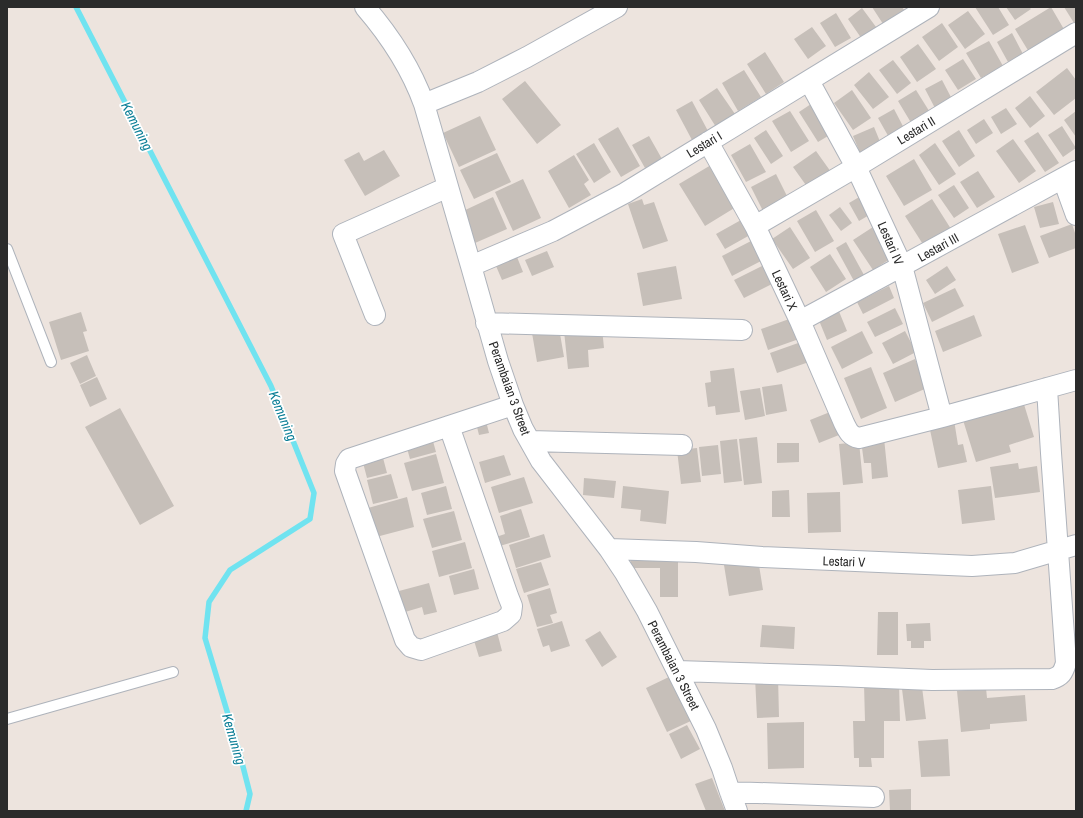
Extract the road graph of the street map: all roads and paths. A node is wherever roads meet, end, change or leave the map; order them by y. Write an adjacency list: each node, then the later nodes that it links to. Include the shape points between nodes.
1 (366, 7): 6 (street, Perambaian 3 Street, via 409,69)
2 (617, 7): 6 (street, via 478,82)
3 (929, 7): 5 (street, Lestari I)
4 (1076, 33): 8 (street, Lestari II)
5 (809, 81): 7 (street, Lestari I); 8 (street, Lestari IV)
6 (424, 104): 10 (street, Perambaian 3 Street)
7 (708, 142): 12 (street, Lestari X); 14 (street, Lestari I, via 625,193 553,231)
8 (856, 166): 12 (street, Lestari II); 15 (street, Lestari IV)
9 (1070, 175): 11 (street); 15 (street, Lestari III)
10 (448, 187): 14 (street, Perambaian 3 Street); 16 (street, via 344,234)
11 (1076, 215)
12 (755, 226): 17 (street, Lestari X)
13 (7, 248): 20 (lane)
14 (471, 266): 18 (street, Perambaian 3 Street)
15 (902, 266): 17 (street, Lestari III); 24 (street, Lestari IV)
16 (375, 315)
17 (800, 321): 24 (street, Lestari X, via 847,430 853,436 859,438)
18 (486, 323): 19 (street); 23 (street, Perambaian 3 Street)
19 (742, 330)
20 (51, 362)
21 (1076, 380): 22 (street)
22 (1047, 388): 24 (street); 28 (street)
23 (513, 405): 25 (street); 26 (street, Perambaian 3 Street)
24 (942, 417)
25 (449, 426): 25 (street, via 512,606 511,614 503,621 421,650 412,647 405,640 345,471 349,459)
26 (530, 441): 27 (street); 29 (street, Perambaian 3 Street, via 541,461)
27 (682, 446)
28 (1067, 548): 29 (street, Lestari V, via 1015,562 972,566); 30 (street, via 1066,663 1059,677 932,680)
29 (609, 549): 30 (street, Perambaian 3 Street, via 647,611)
30 (677, 671): 33 (street, Perambaian 3 Street, via 706,730)
31 (173, 672): 32 (lane)
32 (7, 719)
33 (730, 792): 34 (street); 35 (street, Perambaian 3 Street)
34 (874, 797)
35 (737, 811)

